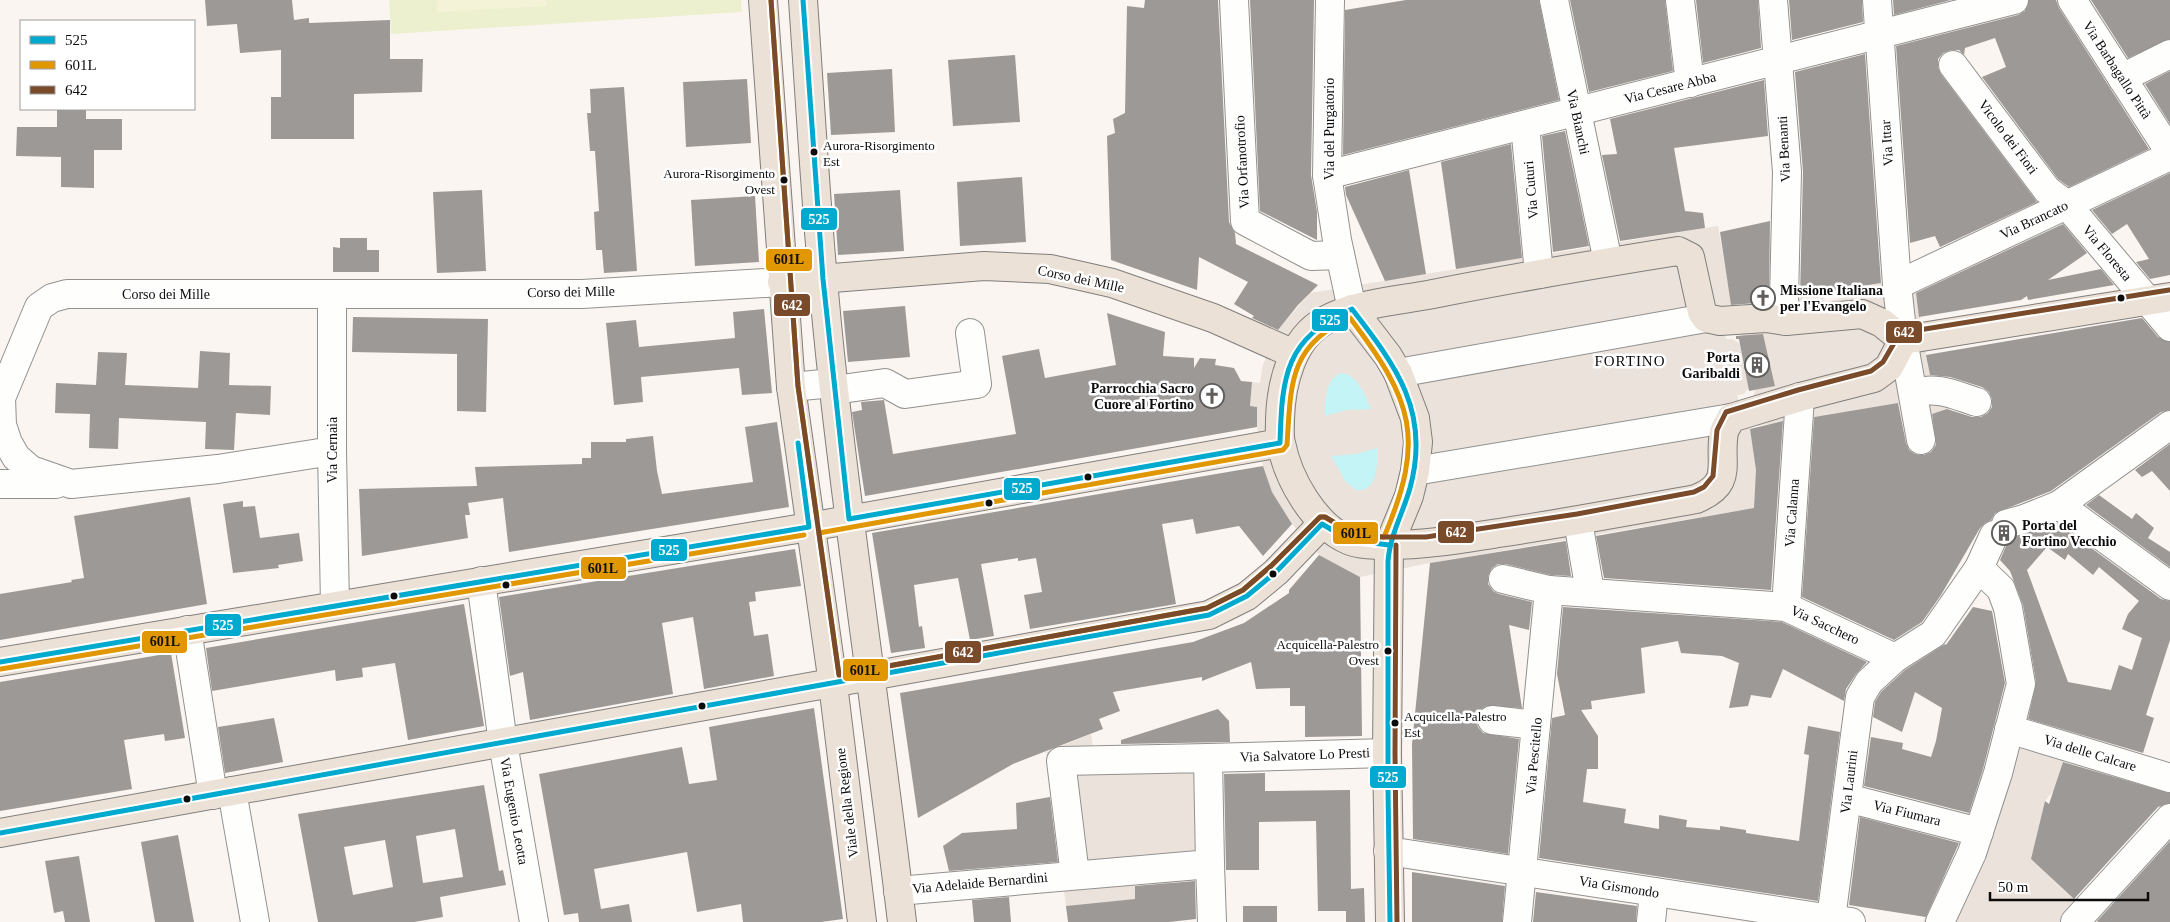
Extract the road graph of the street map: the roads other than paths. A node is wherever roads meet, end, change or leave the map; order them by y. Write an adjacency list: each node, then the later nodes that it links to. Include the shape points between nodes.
1 (763, 0): 12 (main road, Viale della Regione)
2 (802, 0): 11 (main road)
3 (1234, 0): 27 (street, Via Orfanotrofio, via 1245,220 1311,256)
4 (1554, 0): 19 (street, Via Bianchi)
5 (1680, 0): 18 (street)
6 (1774, 0): 15 (street, Via Benanti)
7 (1877, 0): 13 (street, Via Ittar)
8 (2014, 0): 13 (street, Via Cesare Abba)
9 (2072, 0): 17 (street, Via Barbagallo Pittà)
10 (1334, 1): 24 (street, Via del Purgatorio)
11 (804, 29): 12 (main road); 21 (main road)
12 (765, 32): 23 (main road, Viale della Regione)
13 (1879, 34): 15 (street, Via Cesare Abba); 31 (street, Via Ittar)
14 (2170, 54): 17 (street)
15 (1778, 60): 18 (street, Via Cesare Abba); 35 (street, Via Benanti, via 1786,172)
16 (1953, 65): 25 (street, Vicolo dei Fiori, via 2048,190)
17 (2122, 78): 22 (street, Via Barbagallo Pittà)
18 (1690, 83): 19 (street, Via Cesare Abba)
19 (1576, 112): 20 (street, Via Cesare Abba); 26 (street, Via Bianchi)
20 (1525, 125): 24 (street, Via Cesare Abba); 28 (street, Via Cuturi)
21 (813, 145): 23 (main road); 29 (main road)
22 (2166, 148): 25 (street, Via Brancato)
23 (773, 149): 30 (main road, Viale della Regione)
24 (1327, 175): 27 (street, Via del Purgatorio)
25 (2066, 205): 31 (street, Via Brancato); 34 (street, Via Floresta)
26 (1606, 253): 28 (main road); 36 (main road, via 1678,251 1690,257)
27 (1340, 255): 33 (street, Via del Purgatorio)
28 (1538, 264): 33 (main road)
29 (822, 279): 30 (main road, Corso dei Mille); 40 (main road, Corso dei Mille, via 984,266 1050,269 1112,283 1213,318); 42 (main road)
30 (782, 282): 32 (street, Corso dei Mille, via 582,294); 43 (main road, Viale della Regione)
31 (1897, 285): 39 (street, Via Ittar)
32 (332, 294): 45 (street, Corso dei Mille, via 67,294 52,298 39,307); 52 (street, Via Cernaia)
33 (1349, 298): 40 (main road, via 1307,334); 41 (main road)
34 (2158, 299): 37 (street, Via Floresta); 39 (main road)
35 (1785, 310): 36 (main road, via 1766,318 1720,321); 39 (main road, via 1862,314)
36 (1706, 318): 41 (street)
37 (2170, 327)
38 (970, 333): 42 (street, via 977,384 905,394 885,383)
39 (1913, 338): 44 (street, Via Ittar); 47 (main road, via 1889,367 1874,378)
40 (1282, 349): 51 (main road, via 1282,401)
41 (1398, 373): 53 (main road, via 1415,418 1418,442)
42 (833, 386): 43 (street); 57 (main road)
43 (791, 387): 58 (main road, Viale della Regione)
44 (1913, 393): 46 (street, via 1940,390); 50 (street, Via Ittar)
45 (1, 400): 55 (street, Corso dei Mille, via 2,425 16,457 31,470)
46 (1977, 402)
47 (1799, 408): 48 (main road); 69 (street, Via Calanna)
48 (1731, 418): 53 (street); 59 (main road, via 1724,431 1722,477 1707,494)
49 (2170, 425): 56 (street)
50 (1921, 440)
51 (1270, 444): 57 (main road); 60 (main road, via 1293,479)
52 (332, 451): 55 (street, Corso dei Mille, via 218,469); 68 (street, Via Cernaia)
53 (1415, 471): 61 (main road)
54 (0, 484): 55 (street)
55 (71, 484)
56 (2059, 505): 62 (street, via 2000,530); 65 (street)
57 (849, 520): 58 (main road); 73 (main road)
58 (809, 526): 64 (main road); 74 (main road, Viale della Regione)
59 (1579, 530): 61 (main road); 67 (street)
60 (1314, 532): 61 (main road); 73 (main road, via 1276,572 1247,596 1209,615)
61 (1389, 545): 79 (main road)
62 (1979, 568): 71 (street, via 1933,634); 77 (street, via 2001,589 2008,608 2021,684)
63 (1502, 579): 66 (street, Via Sacchero)
64 (481, 581): 68 (main road); 78 (street, Via Eugenio Leotta)
65 (2170, 586)
66 (1549, 590): 67 (street, Via Sacchero); 76 (street, Via Pescitello)
67 (1590, 592): 69 (street, Via Sacchero)
68 (335, 605): 70 (main road)
69 (1786, 607): 71 (street, Via Sacchero)
70 (187, 630): 72 (main road); 82 (street)
71 (1895, 658): 83 (street, Via Laurini, via 1869,682 1860,697)
72 (0, 662)
73 (870, 677): 74 (main road); 91 (main road)
74 (833, 684): 78 (main road); 96 (main road, Viale della Regione)
75 (1492, 720): 76 (street)
76 (1536, 725): 89 (street, Via Pescitello)
77 (2009, 729): 81 (street, Via delle Calcare); 85 (street)
78 (502, 743): 82 (main road); 95 (street, Via Eugenio Leotta)
79 (1387, 753): 80 (street, Via Salvatore Lo Presti); 87 (main road)
80 (1215, 758): 88 (street); 90 (street, Via Salvatore Lo Presti, via 1061,761)
81 (2170, 778)
82 (222, 793): 86 (main road); 94 (street)
83 (1847, 798): 85 (street, Via Fiumara); 93 (street, Via Laurini)
84 (2170, 818): 103 (street)
85 (1973, 830): 102 (street, via 1972,853)
86 (0, 833)
87 (1388, 851): 89 (street, Via Gismondo); 99 (main road)
88 (1210, 864): 90 (street, Via Adelaide Bernardini); 98 (street)
89 (1523, 872): 92 (street, Via Gismondo); 100 (street, Via Pescitello)
90 (1069, 875): 91 (street, Via Adelaide Bernardini)
91 (898, 891): 97 (main road)
92 (1654, 892): 93 (street, Via Gismondo); 101 (street)
93 (1841, 921)
94 (255, 922)
95 (534, 922)
96 (862, 922)
97 (902, 922)
98 (1212, 922)
99 (1390, 922)
100 (1517, 922)
101 (1651, 922)
102 (1940, 922)
103 (2075, 922)

